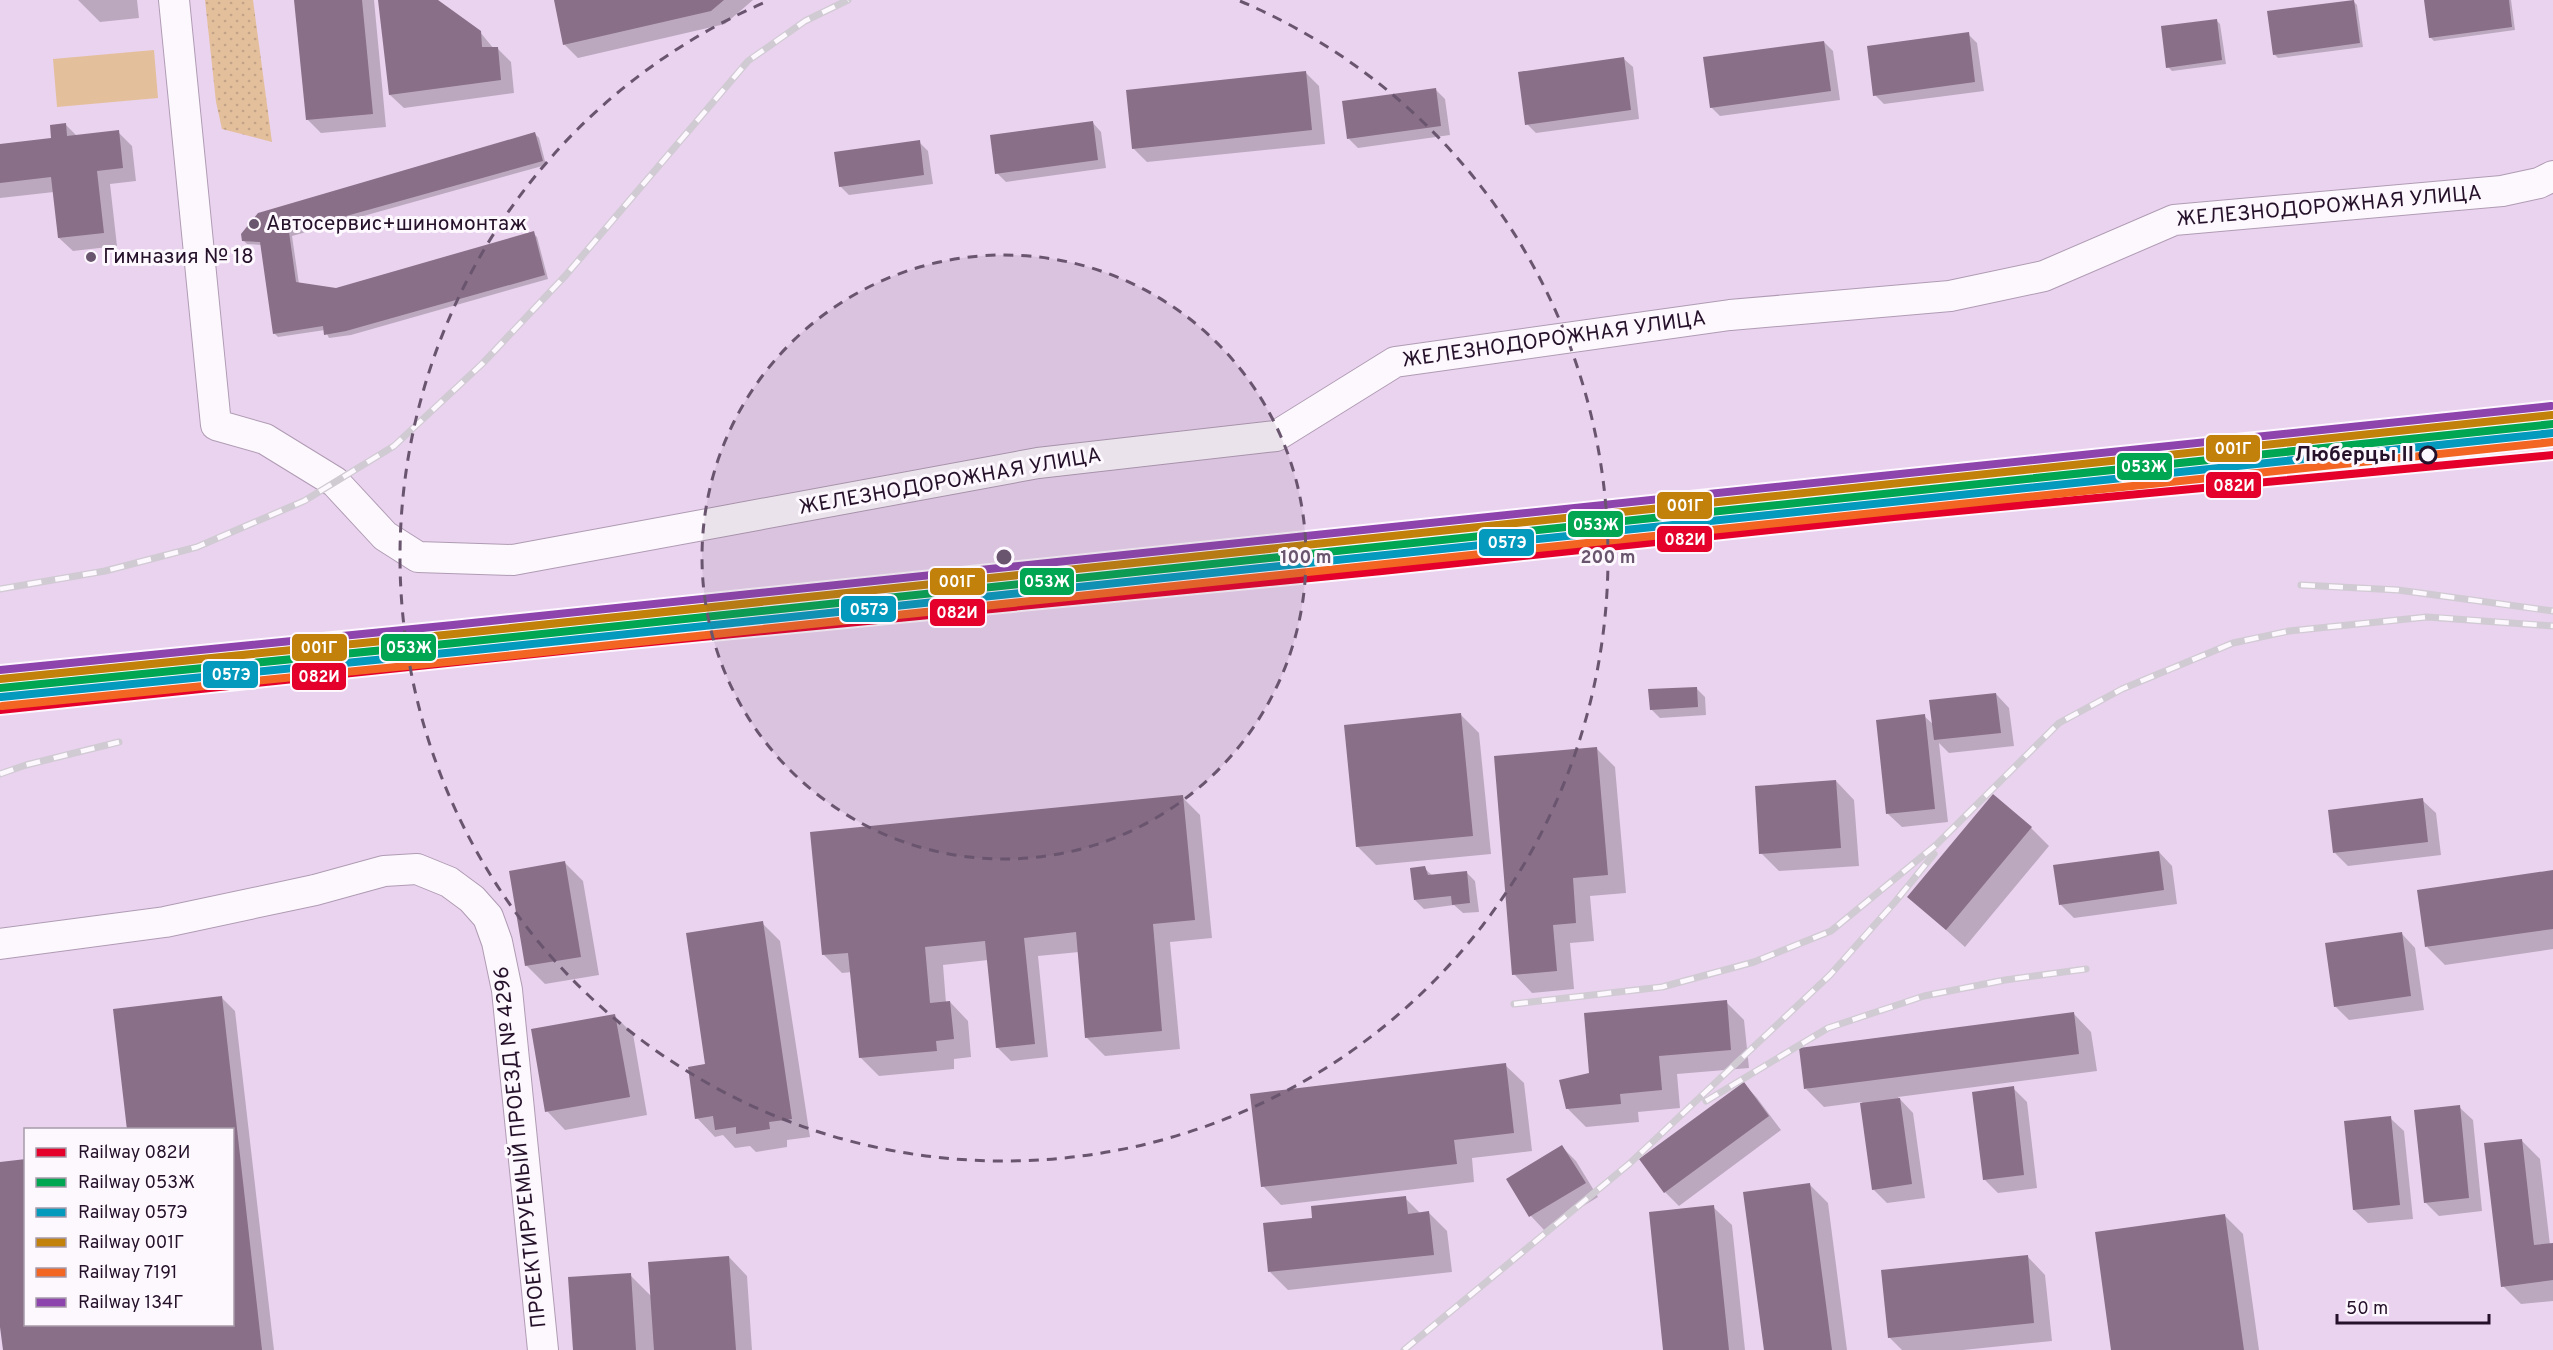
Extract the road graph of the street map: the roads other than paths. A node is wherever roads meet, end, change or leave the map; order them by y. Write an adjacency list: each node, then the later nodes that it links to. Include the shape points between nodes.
1 (174, 0): 2 (street, ЖЕЛЕЗНОДОРОЖНАЯ УЛИЦА, via 216,425 265,438 335,482 385,536 418,557 513,560 1038,463 1276,436 1395,362 1730,315 1950,296 2044,276 2174,219 2502,191)
2 (2553, 176)
3 (0, 944): 4 (street, ПРОЕКТИРУЕМЫЙ ПРОЕЗД № 4296, via 165,922 384,872 417,869 449,882 472,899 488,917 507,990)
4 (543, 1350)

